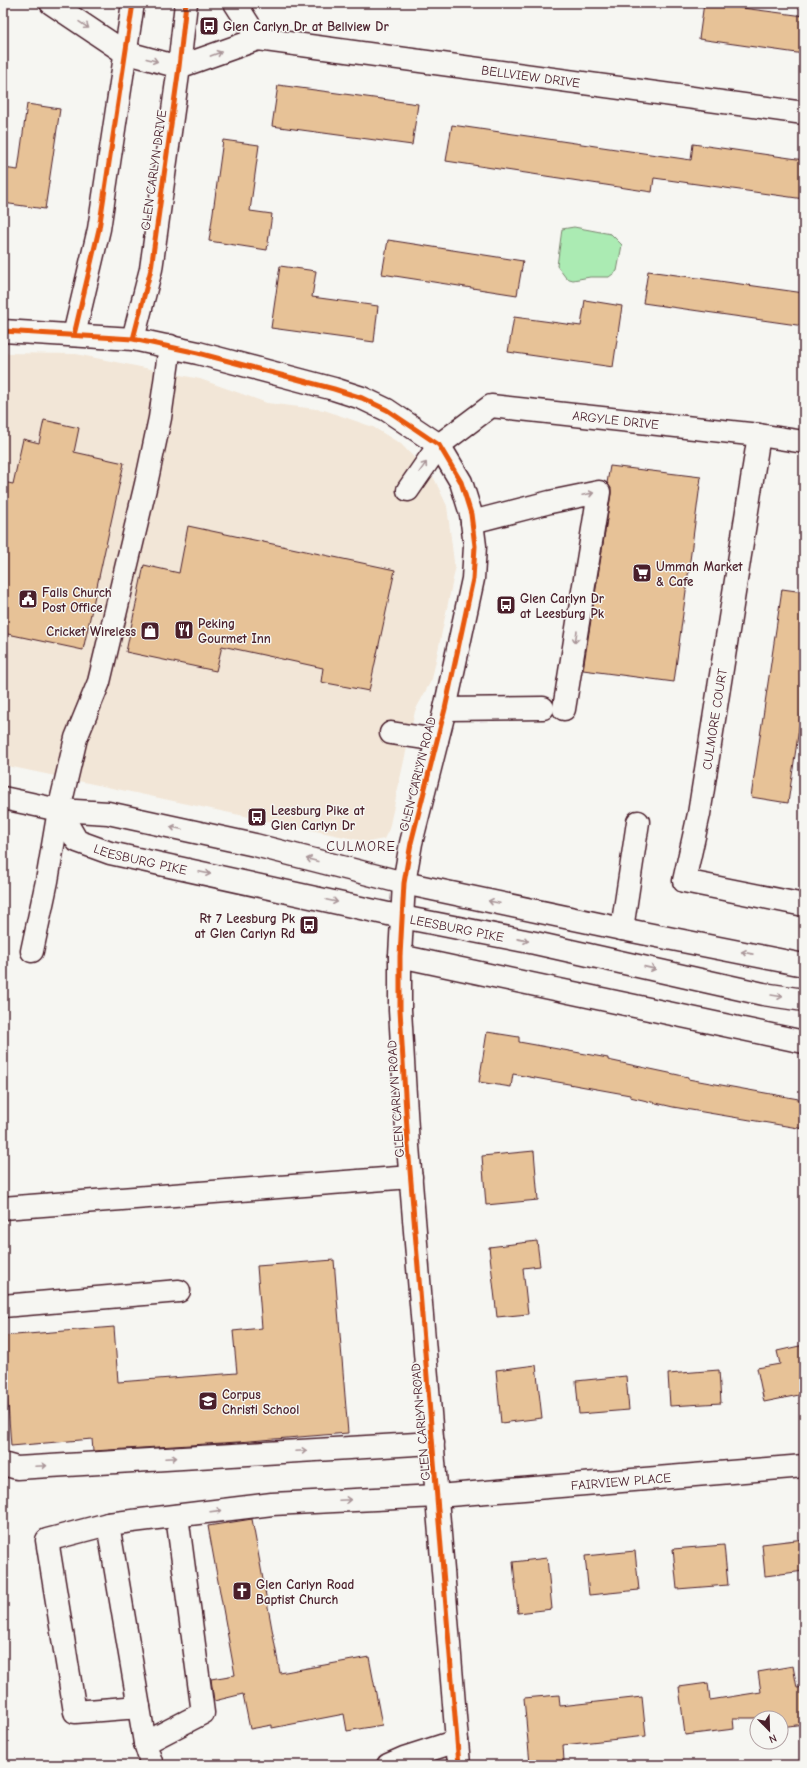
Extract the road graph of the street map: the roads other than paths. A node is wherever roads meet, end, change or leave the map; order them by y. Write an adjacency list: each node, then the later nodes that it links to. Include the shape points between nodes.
1 (52, 3): 6 (street, one-way to 6)
2 (133, 3): 6 (street)
3 (186, 3): 7 (street, GLEN CARLYN DRIVE)
4 (235, 3): 5 (street)
5 (258, 39): 7 (street, BELLVIEW DRIVE, one-way to 5); 8 (street, BELLVIEW DRIVE)
6 (124, 52): 7 (street, one-way to 7); 10 (street, via 99,229)
7 (179, 68): 11 (street, GLEN CARLYN DRIVE, via 151,269)
8 (804, 114)
9 (3, 331): 10 (street)
10 (74, 335): 11 (street)
11 (132, 339): 12 (street)
12 (170, 346): 15 (street, via 362,398 387,410); 22 (street, via 160,418 99,682 76,738)
13 (759, 435): 14 (street, ARGYLE DRIVE); 15 (street, ARGYLE DRIVE, via 491,406); 25 (street, CULMORE COURT, via 699,814 684,881)
14 (804, 442)
15 (439, 445): 16 (street, ARGYLE DRIVE, one-way to 15); 17 (street, GLEN CARLYN ROAD, via 461,482)
16 (408, 490)
17 (472, 522): 18 (street, GLEN CARLYN ROAD, via 475,546 473,579); 18 (street, one-way to 18, via 599,492 553,709)
18 (445, 709): 20 (street, GLEN CARLYN ROAD)
19 (392, 733): 20 (street)
20 (437, 740): 24 (street, GLEN CARLYN ROAD, via 411,843)
21 (3, 798): 22 (street)
22 (59, 810): 24 (street, one-way to 22, via 255,845 108,813); 26 (street, LEESBURG PIKE, one-way to 26, via 77,841 110,853); 28 (street)
23 (638, 822): 27 (street)
24 (404, 883): 26 (street, GLEN CARLYN ROAD); 27 (street, one-way to 24)
25 (804, 905)
26 (402, 917): 29 (street, GLEN CARLYN ROAD); 31 (street, LEESBURG PIKE, one-way to 31, via 535,942 763,994)
27 (622, 929): 30 (street, one-way to 27)
28 (32, 951)
29 (400, 956): 32 (street); 33 (street, GLEN CARLYN ROAD, via 400,1010)
30 (804, 965)
31 (804, 1000)
32 (804, 1042)
33 (411, 1177): 34 (street); 37 (street, GLEN CARLYN ROAD)
34 (3, 1208)
35 (179, 1291): 36 (street)
36 (3, 1306)
37 (433, 1443): 38 (street, one-way to 37, via 17,1468); 40 (street, GLEN CARLYN ROAD)
38 (3, 1464)
39 (804, 1466): 40 (street, FAIRVIEW PLACE)
40 (437, 1496): 41 (street, FAIRVIEW PLACE, one-way to 40, via 272,1504); 44 (street, GLEN CARLYN ROAD)
41 (177, 1516): 42 (street, FAIRVIEW PLACE); 45 (street, via 203,1713)
42 (108, 1524): 43 (street); 43 (street, FAIRVIEW PLACE, via 47,1540 75,1712)
43 (139, 1707): 45 (street)
44 (457, 1741): 47 (street); 48 (street, GLEN CARLYN ROAD)
45 (145, 1744): 46 (street)
46 (152, 1765)
47 (388, 1765)
48 (459, 1765)

